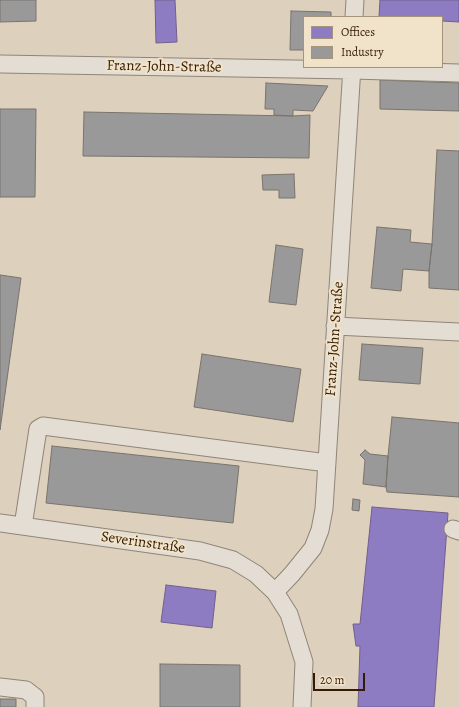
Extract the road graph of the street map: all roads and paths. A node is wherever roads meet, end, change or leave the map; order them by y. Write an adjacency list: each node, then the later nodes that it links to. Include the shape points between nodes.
1 (355, 0): 2 (street)
2 (354, 16)
3 (0, 64): 4 (street, Franz-John-Straße)
4 (303, 67)
5 (352, 68): 6 (street, Franz-John-Straße); 7 (street, Franz-John-Straße)
6 (459, 73)
7 (336, 326): 8 (street); 9 (street, Franz-John-Straße)
8 (459, 332)
9 (327, 463): 11 (street, via 43,426 38,429); 12 (street, Franz-John-Straße, via 324,509 313,548)
10 (0, 523): 11 (street, Severinstraße)
11 (24, 526): 12 (street, Severinstraße, via 200,551 233,560 256,574)
12 (275, 592): 15 (street, Severinstraße, via 289,614 304,662)
13 (0, 687): 14 (street, via 26,690 35,697)
14 (36, 707)
15 (302, 707)

